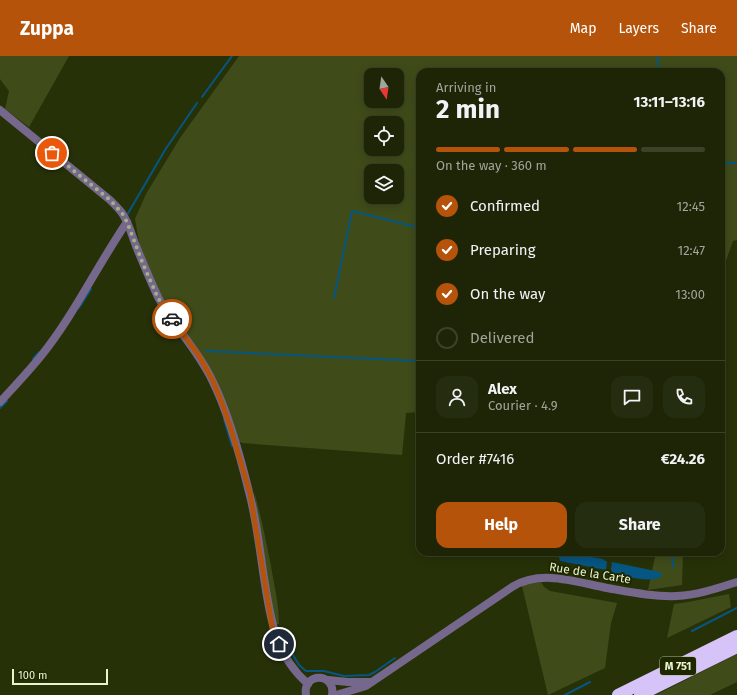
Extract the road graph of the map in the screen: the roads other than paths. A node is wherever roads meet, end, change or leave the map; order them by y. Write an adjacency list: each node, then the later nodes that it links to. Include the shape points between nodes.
1 (0, 110): 2 (street, via 110,200)
2 (127, 222): 3 (street, via 41,356); 9 (street, via 158,298 199,356 222,403 250,493 274,631 288,663 301,678)
3 (0, 402)
4 (737, 582): 8 (street, Rue de la Carte, via 709,591 677,596 646,594 551,578 529,579 512,587)
5 (737, 636): 12 (highway, M 751)
6 (737, 647): 13 (highway, M 751)
7 (328, 680): 8 (street); 9 (street, via 311,680); 10 (street, via 332,685)
8 (372, 682): 11 (street, Rue de la Carte)
9 (306, 691)
10 (332, 695)
11 (336, 695)
12 (618, 695)
13 (640, 695)

